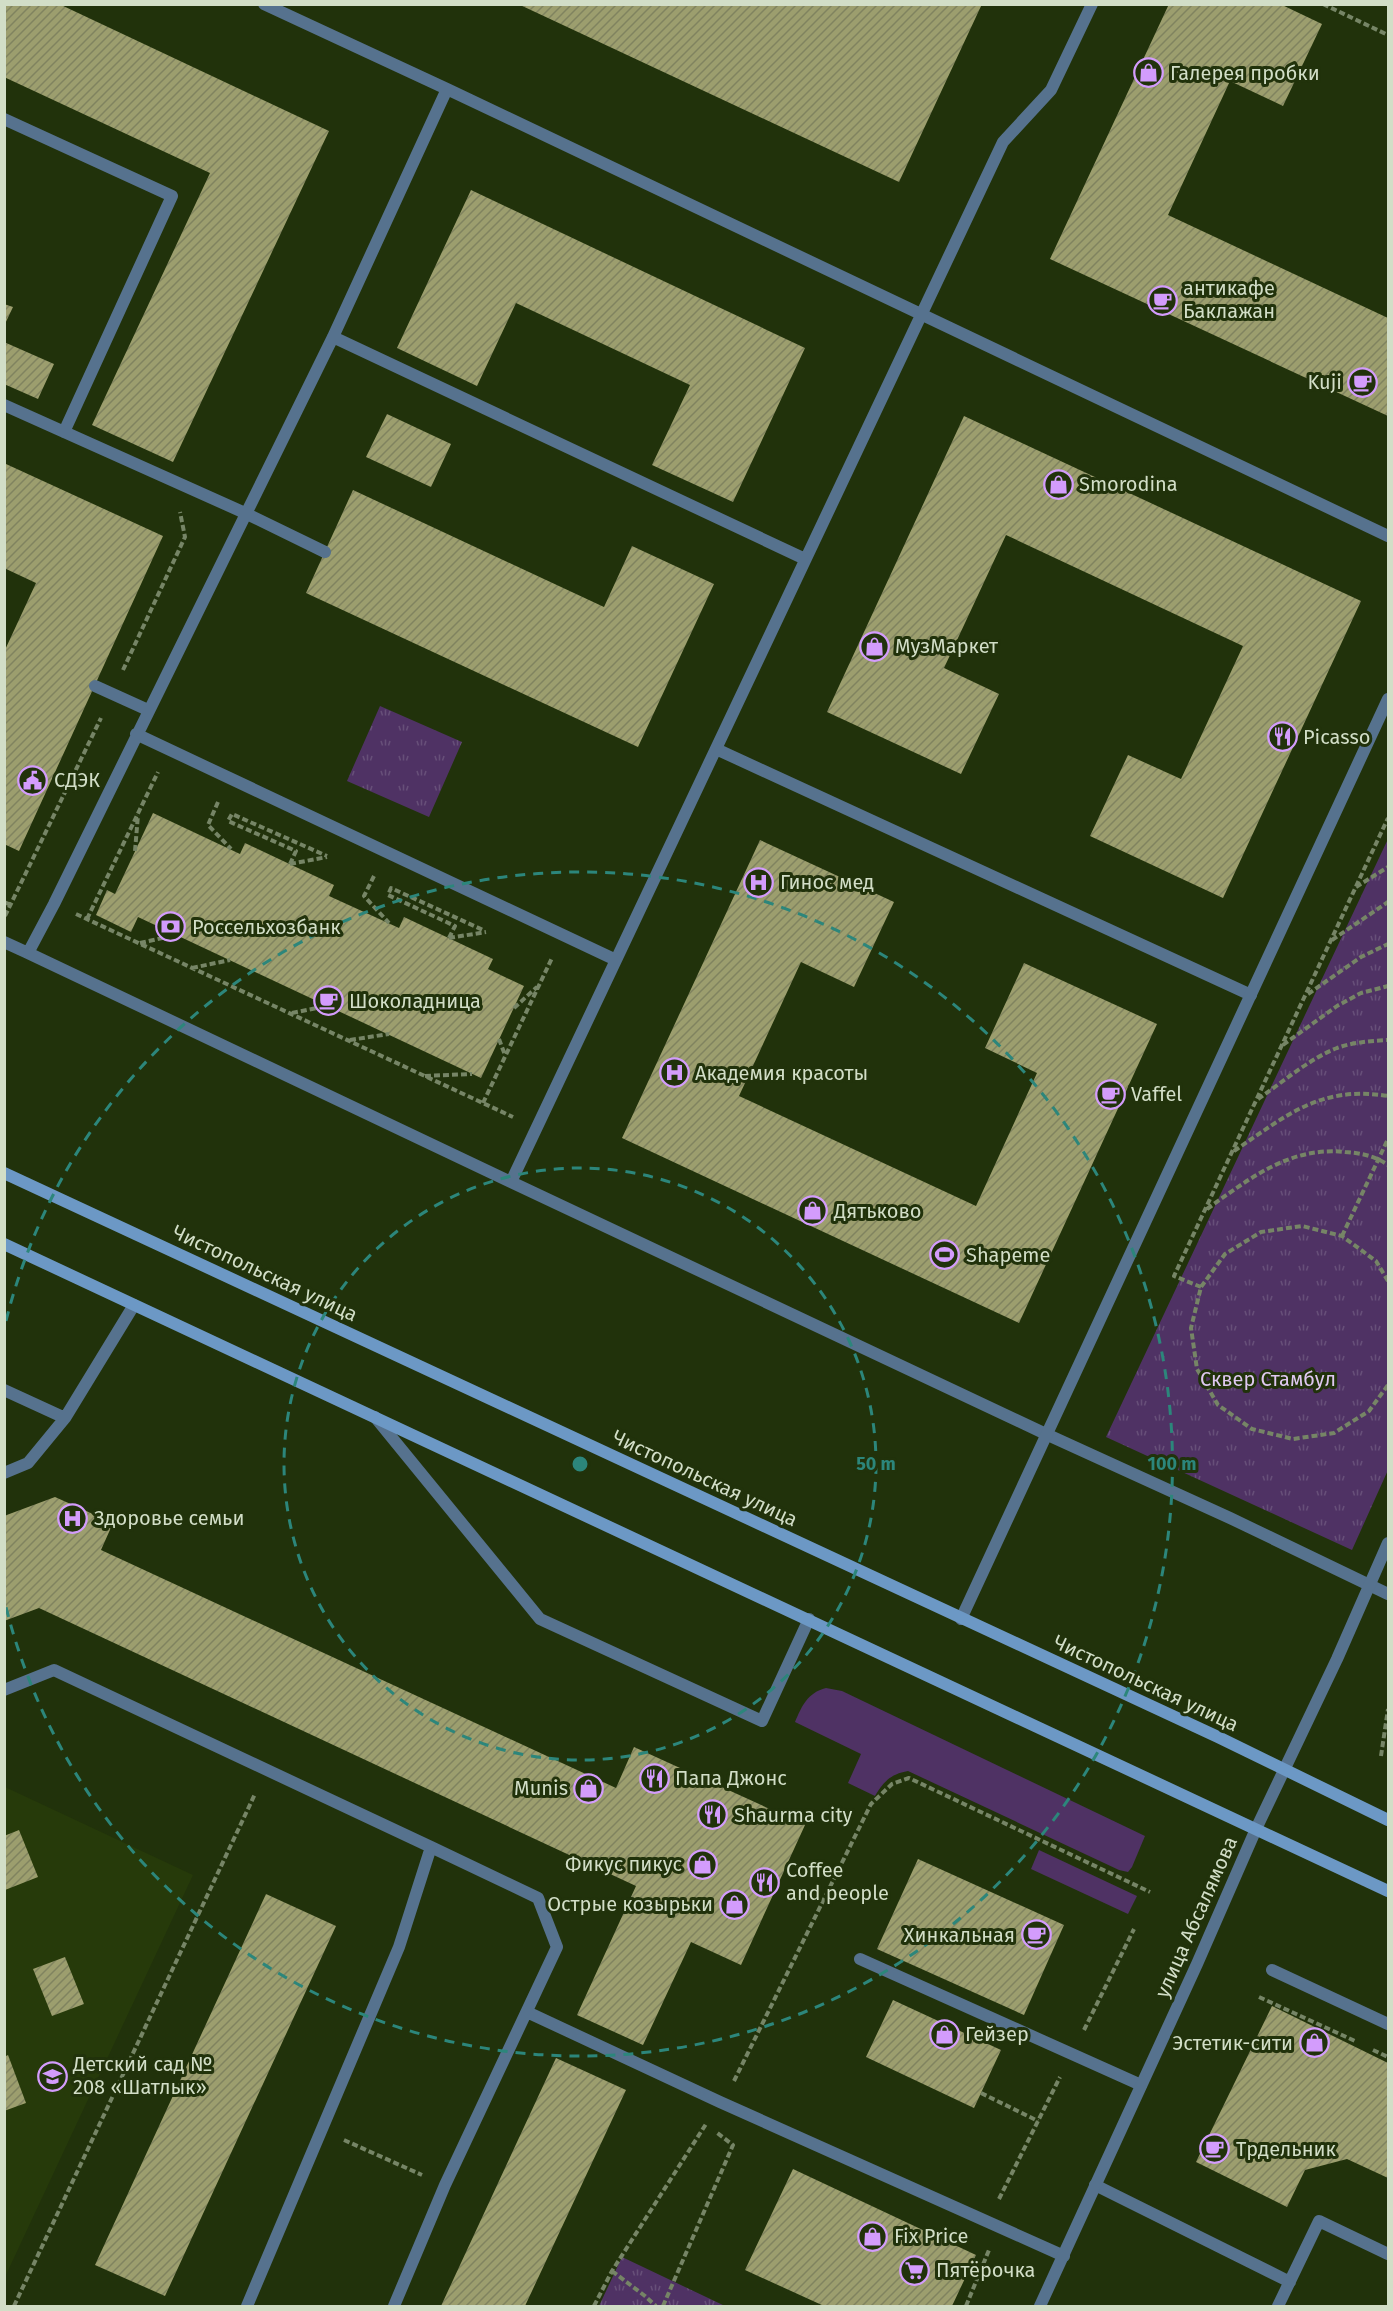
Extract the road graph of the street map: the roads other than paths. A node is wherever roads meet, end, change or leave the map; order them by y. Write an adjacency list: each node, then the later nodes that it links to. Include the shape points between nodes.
1 (264, 4): 3 (street)
2 (1092, 4): 5 (street, via 1051,90 1003,142)
3 (447, 89): 5 (street); 6 (street)
4 (4, 119): 8 (street, via 172,195)
5 (921, 315): 10 (street); 12 (street)
6 (333, 337): 9 (street); 12 (street)
7 (4, 405): 8 (street)
8 (64, 432): 9 (street)
9 (245, 513): 11 (street); 15 (street)
10 (1389, 536)
11 (325, 552)
12 (805, 559): 17 (street)
13 (94, 686): 15 (street)
14 (1389, 699): 21 (street)
15 (148, 710): 16 (street)
16 (136, 734): 19 (street); 20 (street)
17 (716, 749): 20 (street); 21 (street)
18 (4, 942): 19 (street)
19 (28, 953): 23 (street)
20 (616, 960): 23 (street)
21 (1251, 995): 29 (street)
22 (4, 1173): 35 (main road, Чистопольская улица)
23 (511, 1182): 29 (street)
24 (4, 1244): 25 (main road)
25 (134, 1305): 27 (main road); 28 (street)
26 (4, 1389): 28 (street)
27 (375, 1417): 34 (main road); 34 (street, via 540,1619 762,1721)
28 (65, 1418): 30 (street, via 28,1463)
29 (1048, 1435): 32 (street); 35 (street)
30 (4, 1473)
31 (1389, 1543): 32 (street, улица Абсалямова)
32 (1369, 1585): 33 (street); 37 (street, улица Абсалямова)
33 (1389, 1594)
34 (809, 1619): 39 (main road)
35 (961, 1619): 37 (main road, Чистопольская улица)
36 (4, 1690): 40 (street, via 54,1670)
37 (1284, 1769): 38 (main road, Чистопольская улица); 39 (street, улица Абсалямова)
38 (1389, 1820)
39 (1256, 1828): 41 (main road); 46 (street, улица Абсалямова)
40 (431, 1847): 44 (street, via 538,1898 557,1947); 51 (street, via 399,1947)
41 (1389, 1891)
42 (860, 1959): 46 (street)
43 (1272, 1970): 45 (street)
44 (527, 2012): 49 (street); 52 (street, via 445,2185)
45 (1389, 2024)
46 (1141, 2085): 47 (street, улица Абсалямова)
47 (1095, 2185): 49 (street, улица Абсалямова); 50 (street)
48 (1389, 2254): 50 (street, via 1319,2221)
49 (1064, 2256): 53 (street, улица Абсалямова)
50 (1290, 2282): 54 (street)
51 (247, 2307)
52 (394, 2307)
53 (1040, 2307)
54 (1278, 2307)

